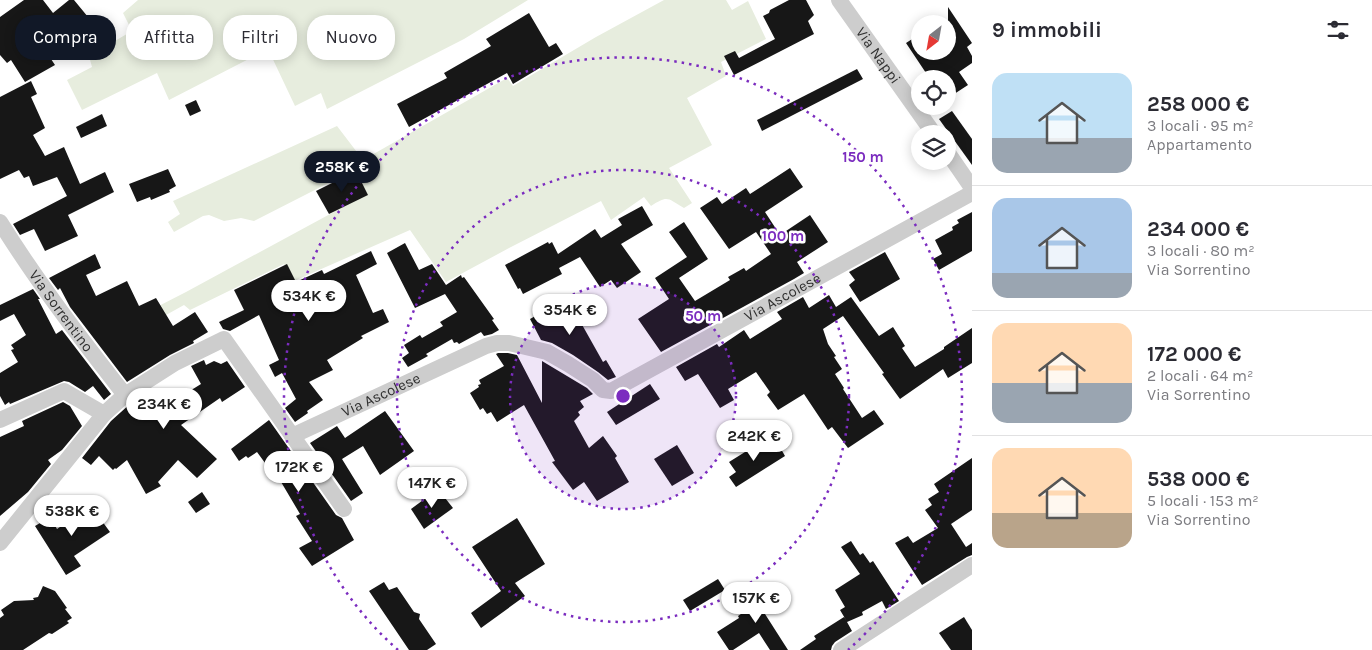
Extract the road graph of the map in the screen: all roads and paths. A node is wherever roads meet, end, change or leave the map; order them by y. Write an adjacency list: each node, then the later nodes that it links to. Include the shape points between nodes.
1 (839, 0): 2 (street, Via Nappi)
2 (928, 125)
3 (956, 165): 4 (street)
4 (972, 188)
5 (972, 193): 10 (street, Via Ascolese, via 611,390 603,390 546,352 497,343)
6 (0, 222): 7 (street, Via Sorrentino, via 28,266)
7 (125, 395): 8 (street); 10 (street, via 175,363 224,340)
8 (104, 414): 9 (street, via 64,391); 12 (street)
9 (0, 420)
10 (292, 436): 11 (street)
11 (344, 509)
12 (0, 543)
13 (972, 565): 14 (street)
14 (841, 650)

